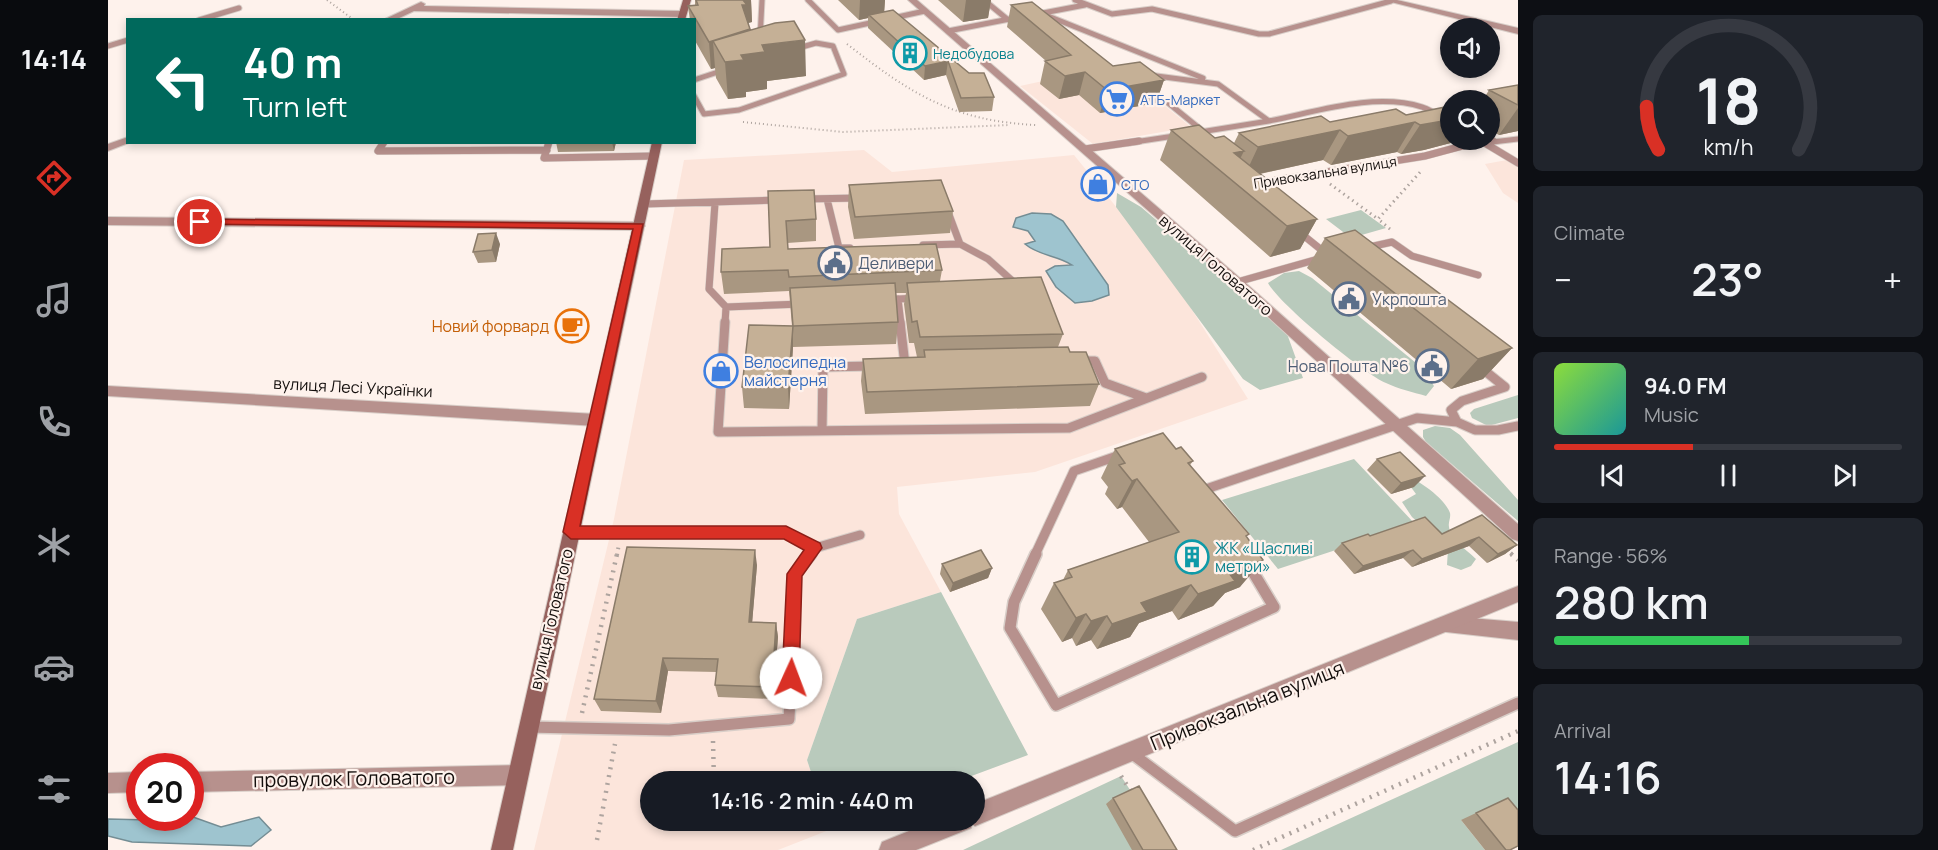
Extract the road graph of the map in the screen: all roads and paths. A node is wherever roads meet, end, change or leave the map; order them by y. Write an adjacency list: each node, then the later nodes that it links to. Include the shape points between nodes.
1 (327, 0): 18 (path)
2 (429, 0): 12 (street)
3 (687, 0): 16 (main road)
4 (762, 0): 27 (lane)
5 (808, 0): 13 (lane, via 838,30)
6 (912, 0): 13 (street, вулиця Головатого)
7 (984, 0): 20 (lane)
8 (1075, 0): 10 (lane)
9 (1389, 1): 10 (lane, via 1269,34 1249,34 1152,9 1121,15); 21 (street)
10 (1088, 4): 14 (lane)
11 (239, 8): 17 (lane)
12 (412, 8): 16 (street); 19 (street)
13 (925, 11): 22 (street, вулиця Головатого)
14 (1041, 13): 23 (lane); 32 (lane)
15 (1030, 15): 20 (lane)
16 (682, 17)
17 (206, 18)
18 (351, 18)
19 (391, 18)
20 (1007, 20): 22 (lane)
21 (1517, 30)
22 (948, 31): 38 (street, вулиця Головатого)
23 (1065, 33)
24 (126, 41): 26 (lane)
25 (846, 43): 39 (path, via 920,98 960,115)
26 (108, 46)
27 (759, 47)
28 (793, 49): 33 (lane, via 816,42 833,46 844,74 739,110 705,114)
29 (737, 66): 31 (lane)
30 (1140, 74): 32 (lane)
31 (696, 79)
32 (1218, 84): 37 (lane)
33 (696, 99)
34 (1167, 102): 40 (lane)
35 (1440, 117): 37 (lane, via 1422,107 1394,102)
36 (740, 121): 39 (path, via 775,128 862,134)
37 (1269, 121): 40 (lane)
38 (1056, 124): 39 (path); 50 (street, вулиця Головатого)
39 (1010, 125)
40 (1204, 132): 41 (lane)
41 (1182, 135): 45 (lane); 50 (lane)
42 (1518, 139): 43 (lane, Привокзальна вулиця)
43 (1500, 140)
44 (126, 141): 48 (street)
45 (1191, 142)
46 (383, 144): 47 (lane, via 378,151)
47 (548, 146): 49 (lane, via 544,158)
48 (108, 148)
49 (656, 149): 62 (main road, вулиця Головатого)
50 (1085, 149): 76 (street, вулиця Головатого)
51 (1448, 150): 53 (lane, Привокзальна вулиця)
52 (1496, 150): 54 (lane)
53 (1437, 153): 55 (lane, Привокзальна вулиця); 64 (path)
54 (1518, 163)
55 (1316, 174): 56 (lane, Привокзальна вулиця); 64 (path)
56 (1245, 185)
57 (873, 197): 58 (lane)
58 (827, 199): 60 (lane); 71 (lane, via 839,248)
59 (782, 200): 61 (lane)
60 (793, 200)
61 (714, 203): 62 (lane); 82 (lane, via 709,289)
62 (644, 204): 67 (main road, вулиця Головатого)
63 (945, 204): 69 (lane)
64 (1378, 219): 68 (path)
65 (108, 221): 67 (street)
66 (1291, 225): 74 (lane)
67 (639, 226): 92 (main road, вулиця Головатого)
68 (1398, 235)
69 (960, 244): 70 (lane); 77 (lane, via 988,260 1026,293)
70 (916, 245)
71 (861, 247)
72 (1360, 249): 75 (lane, via 1392,242 1412,256)
73 (1339, 254): 74 (lane)
74 (1329, 256): 76 (lane)
75 (1478, 275)
76 (1237, 282): 94 (street, вулиця Головатого)
77 (1014, 293)
78 (921, 298): 79 (lane)
79 (898, 299): 80 (lane); 87 (lane)
80 (875, 300)
81 (806, 303): 82 (lane)
82 (726, 308): 96 (lane, via 718,432)
83 (1472, 360): 93 (lane, via 1505,387 1462,401 1451,410)
84 (1072, 361): 91 (lane, via 1095,361 1105,383)
85 (882, 365): 96 (lane, via 823,367)
86 (894, 365): 87 (lane)
87 (905, 365): 88 (lane)
88 (917, 365)
89 (1202, 377): 91 (lane)
90 (108, 391): 92 (street, вулиця Лесі Українки)
91 (1146, 398): 96 (lane, via 1069,428)
92 (596, 420): 99 (main road, вулиця Головатого)
93 (1457, 422): 94 (lane, via 1417,418); 95 (lane, via 1475,430)
94 (1395, 424): 98 (lane, via 1200,486); 101 (street, вулиця Головатого)
95 (1518, 426)
96 (822, 431)
97 (1135, 450): 104 (lane, via 1074,471 1014,602 1010,628 1056,705 1274,607)
98 (1209, 500)
99 (571, 532): 100 (lane); 109 (main road, вулиця Головатого)
100 (622, 532): 103 (lane, via 786,533); 110 (path)
101 (1518, 533)
102 (860, 535): 103 (lane)
103 (815, 548): 110 (lane, via 795,574 789,719 669,730)
104 (1239, 548)
105 (1518, 594): 106 (street, Привокзальна вулиця)
106 (1446, 624): 107 (street); 118 (street, Привокзальна вулиця)
107 (1518, 630)
108 (1518, 703): 118 (lane, via 1235,831)
109 (527, 727): 110 (lane); 121 (main road, вулиця Головатого)
110 (578, 729)
111 (1518, 730): 131 (path)
112 (724, 739): 113 (path)
113 (713, 740): 114 (path); 120 (path)
114 (703, 741)
115 (605, 743): 116 (path)
116 (615, 743): 117 (path); 128 (path)
117 (626, 743)
118 (1130, 752): 119 (street, Привокзальна вулиця)
119 (1112, 760): 125 (path); 126 (street, Привокзальна вулиця)
120 (714, 771)
121 (517, 775): 123 (street, провулок Головатого); 129 (main road, вулиця Головатого)
122 (126, 782): 124 (street)
123 (204, 782)
124 (108, 783)
125 (1137, 803)
126 (985, 812)
127 (936, 831): 130 (street)
128 (597, 840)
129 (502, 850)
130 (890, 850)
131 (1253, 850)

